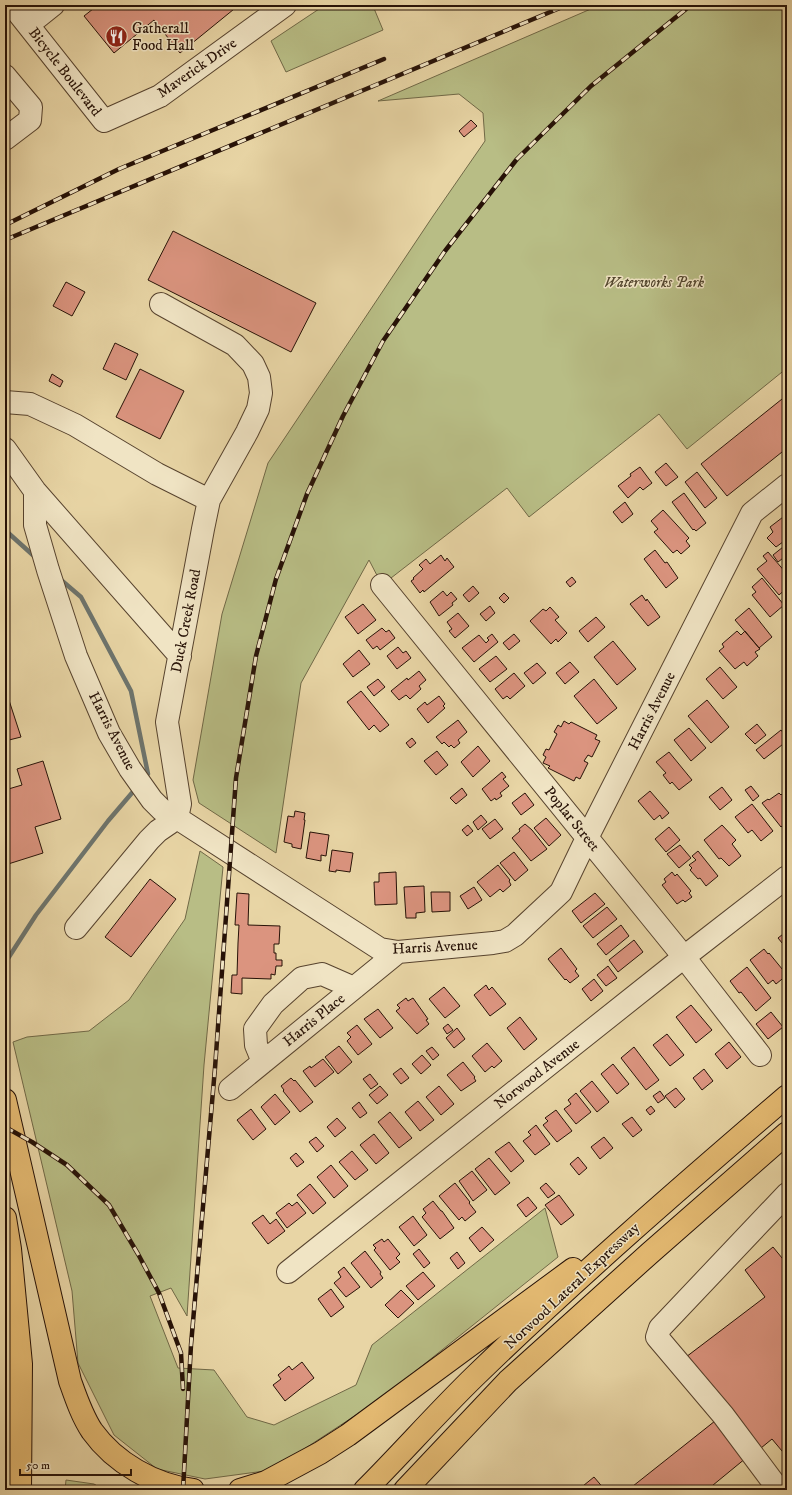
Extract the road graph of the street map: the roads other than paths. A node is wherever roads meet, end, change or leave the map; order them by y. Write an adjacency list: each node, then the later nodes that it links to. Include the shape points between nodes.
1 (12, 5): 4 (street, Bicycle Boulevard)
2 (53, 5): 4 (street)
3 (285, 5): 6 (street, Maverick Drive, via 160,96)
4 (28, 25): 6 (street, Bicycle Boulevard)
5 (5, 76): 7 (street, via 30,107 30,120)
6 (104, 121)
7 (5, 139)
8 (161, 304): 13 (street, Duck Creek Road, via 235,345 253,364 259,377 261,393 258,409)
9 (5, 402): 13 (street, via 30,404 75,425 156,474)
10 (5, 449): 12 (street)
11 (787, 485): 17 (street, Harris Avenue, via 752,513)
12 (35, 491): 15 (street); 16 (street, Harris Avenue, via 35,525 48,570 76,656 109,732 130,769 152,800 162,810)
13 (209, 500): 15 (street, Duck Creek Road)
14 (382, 585): 17 (street, Poplar Street)
15 (180, 656): 16 (street, Duck Creek Road, via 167,722 180,804)
16 (177, 818): 19 (street, via 149,840); 20 (street, Harris Avenue, via 380,949)
17 (587, 838): 20 (street, Harris Avenue, via 561,892 515,935 505,941 493,943); 21 (street, Poplar Street)
18 (787, 877): 21 (street, Norwood Avenue)
19 (76, 928)
20 (398, 952): 22 (street, Harris Place)
21 (684, 957): 23 (street, Poplar Street); 32 (street, Norwood Avenue)
22 (354, 988): 24 (street, Harris Place); 24 (street, via 322,974 302,978 273,1004 255,1029 256,1045)
23 (760, 1055)
24 (263, 1062): 25 (street, Harris Place)
25 (230, 1089)
26 (787, 1096): 29 (highway, Norwood Lateral Expressway)
27 (5, 1100): 35 (highway, via 70,1380 79,1406 104,1446 119,1459 160,1482)
28 (787, 1134): 37 (highway, Norwood Lateral Expressway, via 508,1381)
29 (676, 1191): 33 (highway, Norwood Lateral Expressway, via 474,1377); 36 (highway, via 348,1435 266,1482)
30 (782, 1199): 38 (street, via 660,1328 657,1337 723,1415)
31 (5, 1218): 34 (highway, via 21,1364)
32 (288, 1272)
33 (366, 1489)
34 (20, 1490)
35 (193, 1490)
36 (240, 1490)
37 (405, 1490)
38 (779, 1490)

